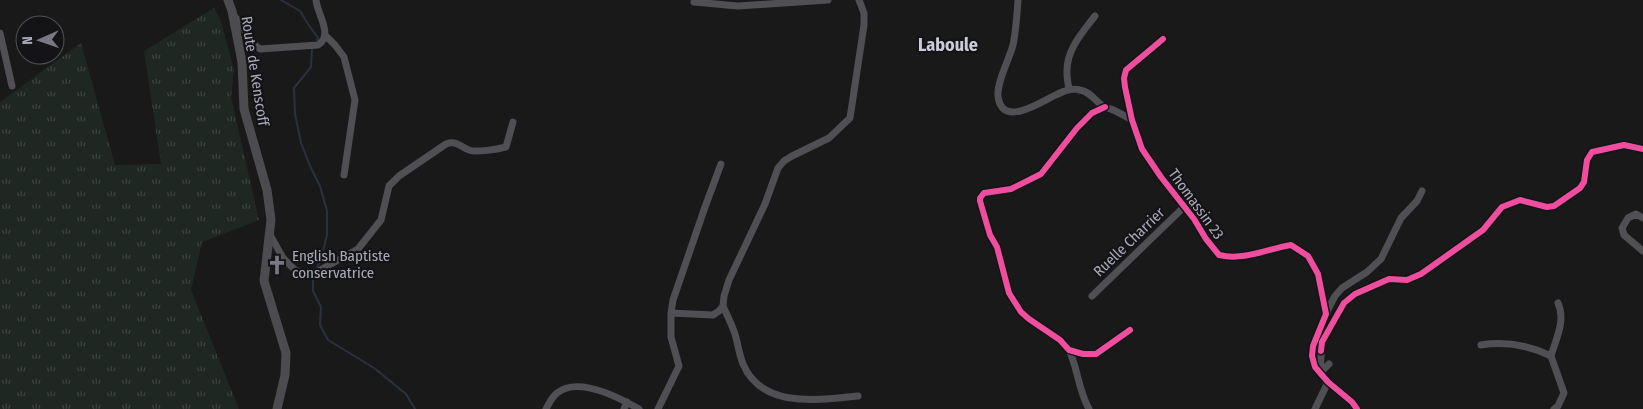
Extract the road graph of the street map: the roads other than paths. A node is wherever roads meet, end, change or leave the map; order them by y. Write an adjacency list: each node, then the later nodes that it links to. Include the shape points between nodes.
1 (228, 0): 8 (main road, Route de Kenscoff)
2 (316, 0): 11 (street)
3 (828, 0): 7 (street)
4 (859, 0): 28 (street, via 864,25 850,118 829,138 792,156 778,168 765,204 729,280)
5 (1018, 0): 14 (street, via 1013,44 999,86 1000,104 1005,110 1022,111)
6 (694, 2): 7 (street, via 738,6)
7 (767, 2)
8 (232, 11): 11 (street, via 260,48 318,45); 24 (main road, Route de Kenscoff, via 242,62 244,109 268,190)
9 (1096, 16): 14 (street, via 1076,41 1068,59)
10 (0, 33): 13 (street)
11 (325, 35): 20 (street, via 344,57 355,100)
12 (1163, 38): 16 (street, Thomassin 23, via 1126,70 1125,87)
13 (12, 86)
14 (1069, 90): 15 (street, via 1085,92)
15 (1105, 107): 16 (street); 33 (street, via 1092,113 1077,128 1041,174 1011,189 987,192 980,198 1014,302 1029,319)
16 (1132, 120): 22 (street, Thomassin 23, via 1142,149)
17 (514, 122): 24 (street, via 506,147 470,151 451,142 399,176 389,186 381,220 358,249 313,274 296,271)
18 (1643, 149): 36 (street, via 1624,145 1592,152 1580,188 1554,206 1520,200 1502,207 1483,230 1412,279 1389,279 1356,294 1344,303 1322,342)
19 (722, 164): 29 (street, via 677,286)
20 (344, 175)
21 (1422, 192): 30 (street, via 1401,218 1381,260 1342,288)
22 (1184, 207): 26 (street, Ruelle Charrier); 30 (street, Thomassin 23, via 1219,255 1237,258 1291,245 1308,256 1318,274)
23 (1643, 218): 25 (street, via 1636,214 1628,218 1622,228 1624,235)
24 (269, 233): 40 (main road, Route de Kenscoff, via 264,281 286,353 285,375)
25 (1643, 251)
26 (1092, 296)
27 (1558, 303): 34 (street, via 1561,324)
28 (723, 306): 29 (street, via 714,315); 38 (street, via 735,333 743,364 756,386 783,398 801,401)
29 (671, 313): 43 (street, via 671,337 678,366)
30 (1326, 314): 36 (street, via 1313,346 1312,356)
31 (1130, 330): 33 (street, via 1096,354)
32 (1481, 345): 34 (street, via 1499,342 1535,349)
33 (1069, 350): 44 (street)
34 (1551, 356): 47 (street, via 1564,393)
35 (1329, 364): 36 (street)
36 (1320, 373): 37 (street)
37 (1328, 382): 45 (street); 46 (street)
38 (858, 396)
39 (625, 405): 41 (street, via 603,391 581,387 559,391); 42 (street)
40 (277, 409)
41 (546, 409)
42 (639, 409)
43 (658, 409)
44 (1089, 409)
45 (1315, 409)
46 (1358, 409)
47 (1554, 409)

